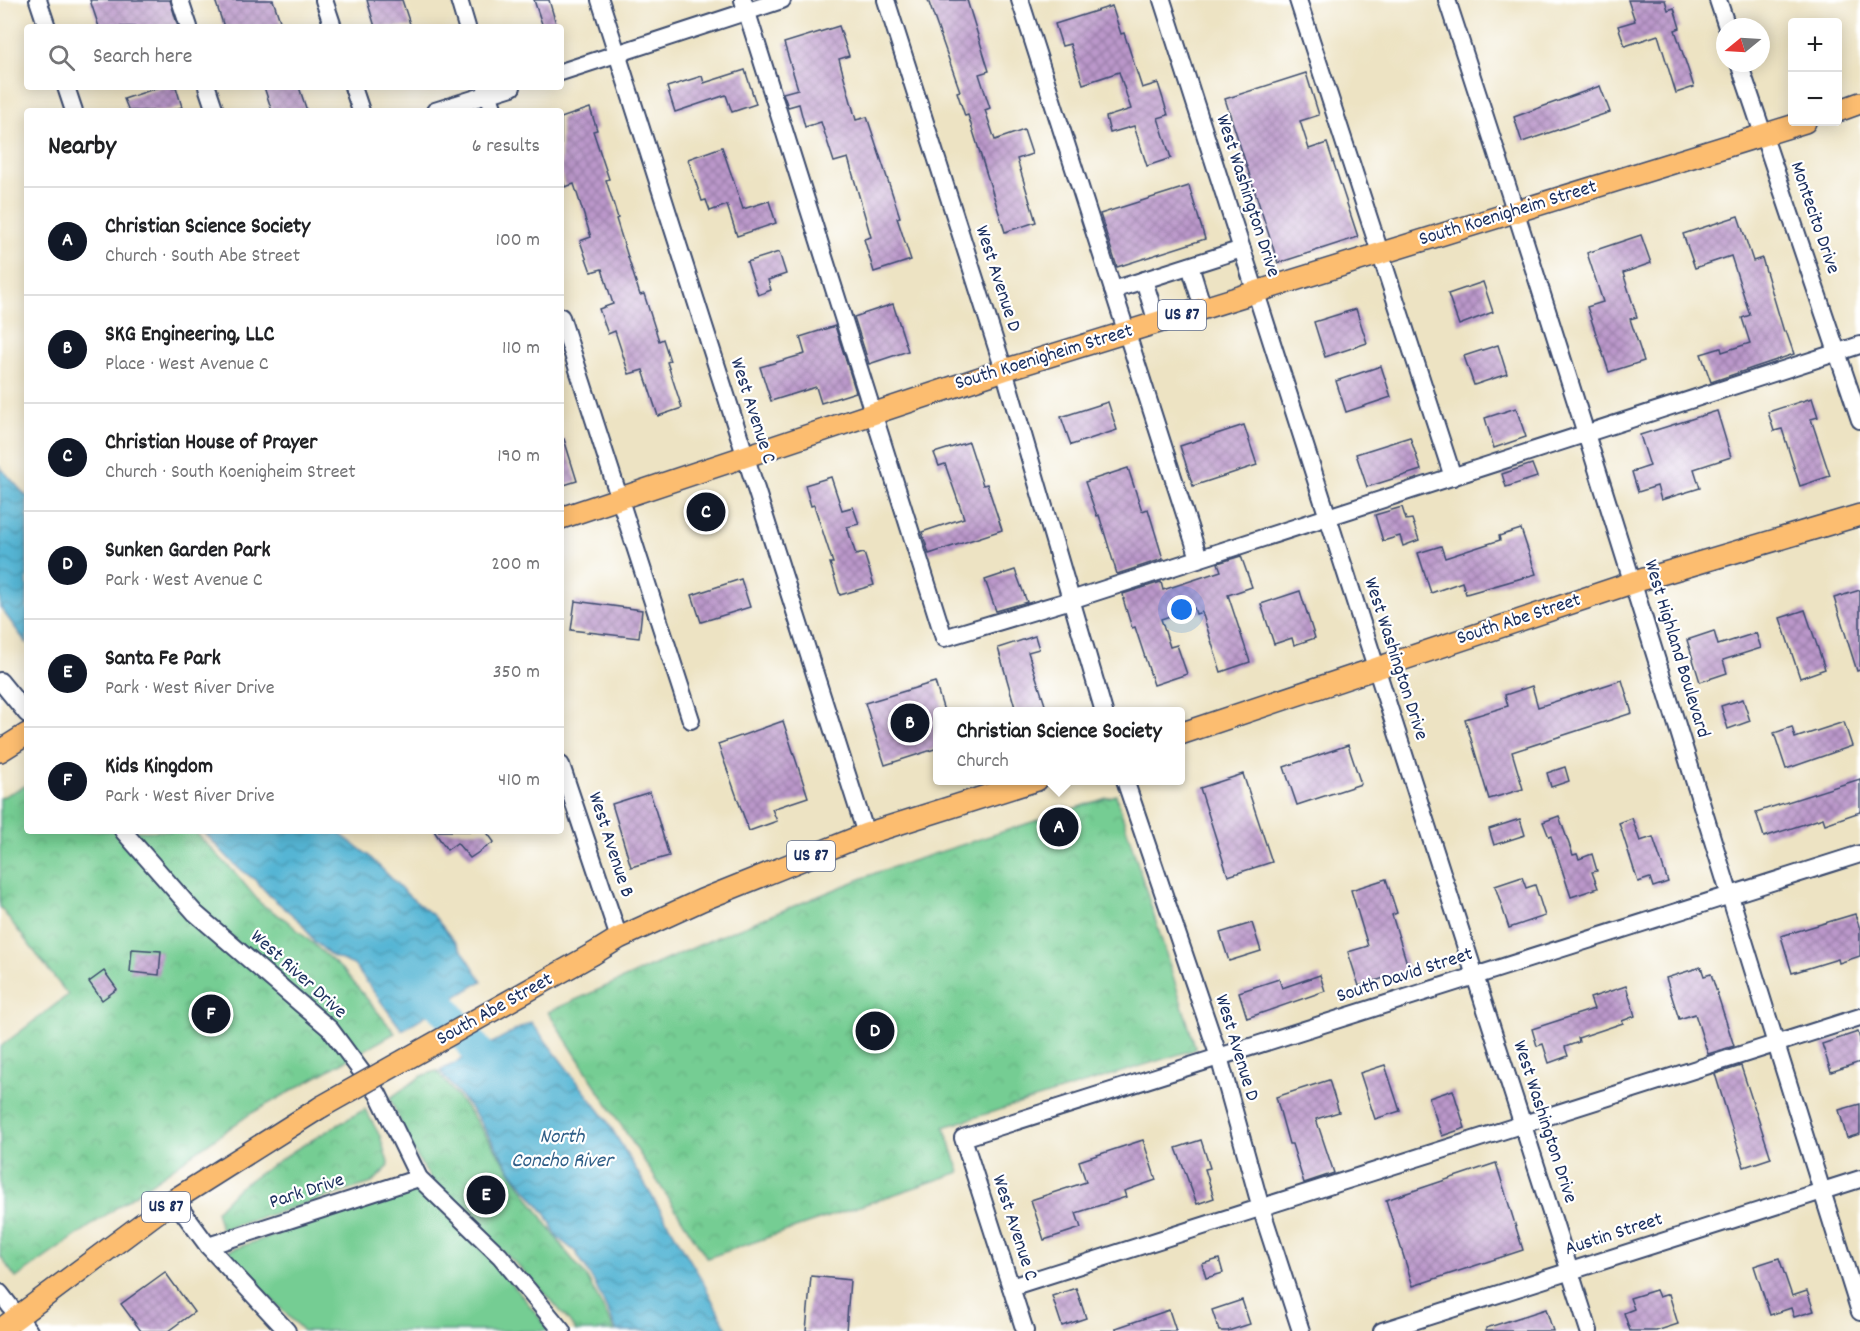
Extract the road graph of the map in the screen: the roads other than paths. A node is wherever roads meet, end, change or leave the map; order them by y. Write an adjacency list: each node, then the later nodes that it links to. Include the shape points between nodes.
1 (38, 0): 15 (street)
2 (180, 0): 16 (street)
3 (324, 0): 17 (street)
4 (459, 0): 18 (street)
5 (600, 0): 19 (street, West Avenue C)
6 (782, 0): 13 (street)
7 (885, 0): 48 (street, West Avenue D)
8 (1020, 0): 40 (street)
9 (1162, 0): 36 (street, West Washington Drive)
10 (1298, 0): 37 (street)
11 (1447, 0): 35 (street, West Highland Boulevard)
12 (1718, 0): 14 (street)
13 (745, 6): 19 (street); 49 (street)
14 (1724, 18)
15 (46, 24)
16 (188, 24)
17 (332, 24)
18 (466, 24)
19 (616, 55): 20 (street); 52 (street, West Avenue C)
20 (564, 71)
21 (1742, 72): 34 (street, Montecito Drive)
22 (67, 90): 27 (street)
23 (208, 90): 28 (street)
24 (354, 90): 29 (street)
25 (487, 91): 30 (street); 31 (street)
26 (1860, 104): 32 (main road)
27 (73, 108)
28 (214, 108)
29 (360, 108)
30 (443, 108)
31 (493, 108)
32 (1842, 110)
33 (1792, 126): 34 (main road, South Koenigheim Street / US 87)
34 (1764, 135): 35 (main road, South Koenigheim Street / US 87); 47 (street, Montecito Drive)
35 (1517, 212): 37 (main road, South Koenigheim Street / US 87); 51 (street, West Highland Boulevard)
36 (1242, 249): 38 (street); 41 (street, West Washington Drive)
37 (1380, 254): 41 (main road, South Koenigheim Street / US 87); 53 (street)
38 (1190, 266): 39 (street); 42 (street)
39 (1144, 280): 40 (street); 43 (street)
40 (1113, 290): 45 (street)
41 (1256, 293): 42 (main road, South Koenigheim Street / US 87); 57 (street, West Washington Drive)
42 (1203, 308): 43 (main road, South Koenigheim Street / US 87)
43 (1157, 323): 45 (main road, South Koenigheim Street / US 87)
44 (564, 326): 54 (street)
45 (1127, 332): 48 (main road, South Koenigheim Street / US 87); 58 (street)
46 (1860, 345): 47 (street)
47 (1837, 353): 50 (street, Montecito Drive); 51 (street)
48 (1004, 370): 49 (main road, South Koenigheim Street / US 87); 60 (street, West Avenue D)
49 (873, 414): 52 (main road, South Koenigheim Street / US 87); 60 (street, via 944,638)
50 (1860, 420)
51 (1587, 433): 53 (street); 59 (street, West Highland Boulevard)
52 (744, 457): 54 (main road, South Koenigheim Street / US 87); 73 (street, West Avenue C)
53 (1453, 477): 57 (street)
54 (620, 499): 56 (main road, South Koenigheim Street / US 87); 65 (street)
55 (1860, 514): 59 (main road, South Abe Street)
56 (564, 517)
57 (1328, 517): 58 (street); 61 (street, West Washington Drive)
58 (1199, 558): 60 (street)
59 (1634, 582): 61 (main road, South Abe Street); 75 (street, West Highland Boulevard)
60 (1071, 600): 63 (street, West Avenue D)
61 (1376, 668): 66 (main road, South Abe Street); 77 (street, West Washington Drive)
62 (0, 681): 64 (street)
63 (1103, 707)
64 (24, 710)
65 (691, 720)
66 (1185, 732)
67 (24, 736): 68 (main road)
68 (0, 751)
69 (564, 774): 76 (street, West Avenue B)
70 (1021, 785): 73 (main road, South Abe Street / US 87)
71 (1127, 785): 80 (street, West Avenue D)
72 (126, 834): 83 (street, West River Drive, via 195,913 330,1029 378,1094)
73 (866, 834): 76 (main road, South Abe Street / US 87)
74 (1860, 854): 75 (street, South David Street)
75 (1728, 896): 77 (street, South David Street); 79 (street, West Highland Boulevard)
76 (619, 938): 86 (main road, South Abe Street / US 87, bridge, via 321,1107)
77 (1475, 976): 80 (street, South David Street); 81 (street, West Washington Drive)
78 (1860, 1017): 79 (street)
79 (1776, 1044): 81 (street); 85 (street, West Highland Boulevard)
80 (1219, 1057): 82 (street, South David Street); 87 (street, West Avenue D)
81 (1522, 1124): 87 (street); 89 (street, West Washington Drive)
82 (963, 1138): 90 (street, West Avenue C)
83 (419, 1178): 88 (street, Park Drive); 96 (street, West River Drive, via 500,1256)
84 (1860, 1179): 85 (street, Austin Street)
85 (1822, 1191): 89 (street, Austin Street); 92 (street, West Highland Boulevard)
86 (174, 1200): 88 (street); 93 (main road, South Abe Street / US 87)
87 (1261, 1208): 90 (street); 98 (street, West Avenue D)
88 (208, 1246): 95 (street)
89 (1570, 1271): 99 (street, Austin Street); 100 (street, West Washington Drive)
90 (1011, 1287): 97 (street, West Avenue C)
91 (0, 1293): 93 (street)
92 (1860, 1312)
93 (23, 1323): 94 (main road, South Abe Street / US 87)
94 (0, 1330)
95 (286, 1331)
96 (562, 1331)
97 (1025, 1331)
98 (1301, 1331)
99 (1382, 1331)
100 (1589, 1331)

